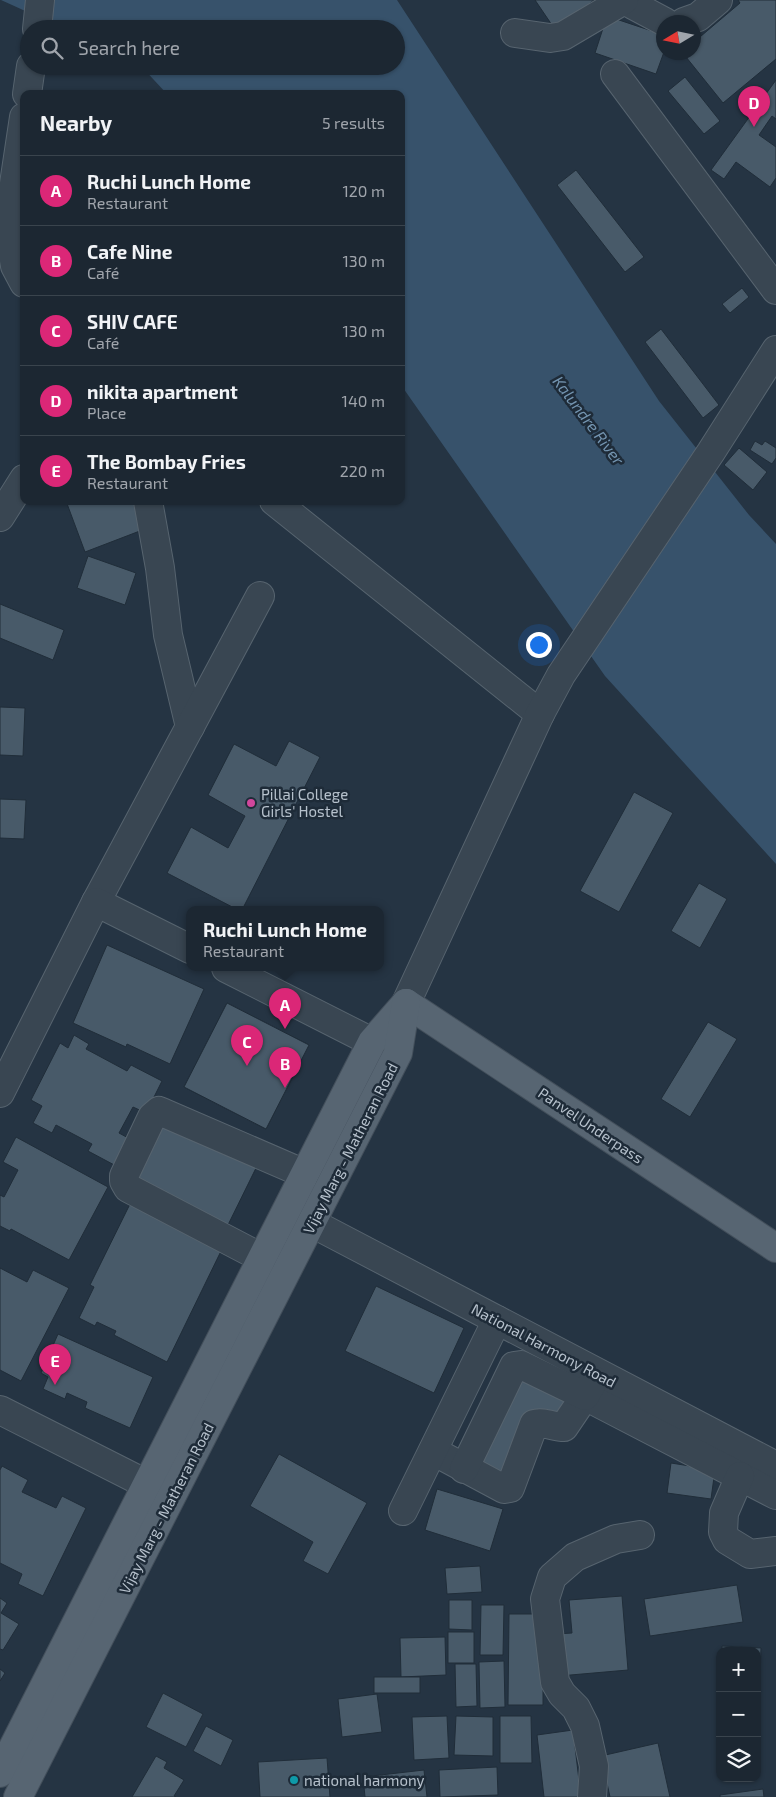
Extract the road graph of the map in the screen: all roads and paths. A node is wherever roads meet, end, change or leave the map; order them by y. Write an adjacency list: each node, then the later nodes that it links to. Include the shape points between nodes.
1 (40, 0): 7 (street)
2 (624, 0): 8 (street, via 563,36 550,38)
3 (632, 0): 6 (street, via 633,5)
4 (718, 0): 5 (street)
5 (700, 15)
6 (656, 17)
7 (38, 20)
8 (515, 33)
9 (615, 74): 14 (street)
10 (30, 75): 11 (street)
11 (28, 90)
12 (20, 144): 13 (street, via 8,224 15,266)
13 (20, 275)
14 (776, 290)
15 (776, 350): 21 (street, via 561,675)
16 (20, 485): 19 (street)
17 (149, 505): 22 (street, via 168,635)
18 (279, 505): 21 (street)
19 (0, 517)
20 (260, 596): 22 (street)
21 (540, 714): 26 (street)
22 (190, 727): 23 (street)
23 (96, 902): 24 (street); 28 (street)
24 (186, 947)
25 (232, 971): 27 (street)
26 (406, 1003): 27 (main road, Vijay Marg - Matheran Road); 30 (main road, Vijay Marg - Matheran Road, via 398,1053); 31 (main road, Panvel Underpass)
27 (372, 1042): 29 (main road, Vijay Marg - Matheran Road)
28 (0, 1093)
29 (305, 1174): 32 (main road, Vijay Marg - Matheran Road); 32 (street, via 164,1113 158,1111 152,1117 124,1176 125,1185)
30 (312, 1223): 33 (street, National Harmony Road); 43 (main road, Vijay Marg - Matheran Road)
31 (776, 1248)
32 (262, 1258): 41 (main road, Vijay Marg - Matheran Road)
33 (497, 1320): 34 (street, National Harmony Road); 37 (street)
34 (597, 1372): 35 (street); 38 (street, National Harmony Road)
35 (585, 1396): 39 (street, via 564,1427 534,1424 510,1488 504,1489); 39 (street, via 521,1366 514,1366); 40 (street)
36 (0, 1410): 41 (street)
37 (433, 1451): 39 (street); 44 (street)
38 (776, 1466)
39 (464, 1469)
40 (740, 1476): 42 (street); 46 (street, via 724,1513 723,1532 727,1540 750,1554)
41 (147, 1484): 43 (street); 47 (main road, Vijay Marg - Matheran Road)
42 (776, 1494)
43 (172, 1497): 48 (main road, Vijay Marg - Matheran Road)
44 (403, 1511)
45 (640, 1535): 51 (street, via 616,1539 575,1558 552,1577 545,1599 555,1682 576,1708 585,1726 594,1766)
46 (776, 1551)
47 (40, 1695): 48 (main road); 49 (main road, Vijay Marg - Matheran Road)
48 (64, 1708): 50 (main road, Vijay Marg - Matheran Road)
49 (0, 1772)
50 (18, 1797)
51 (592, 1797)

